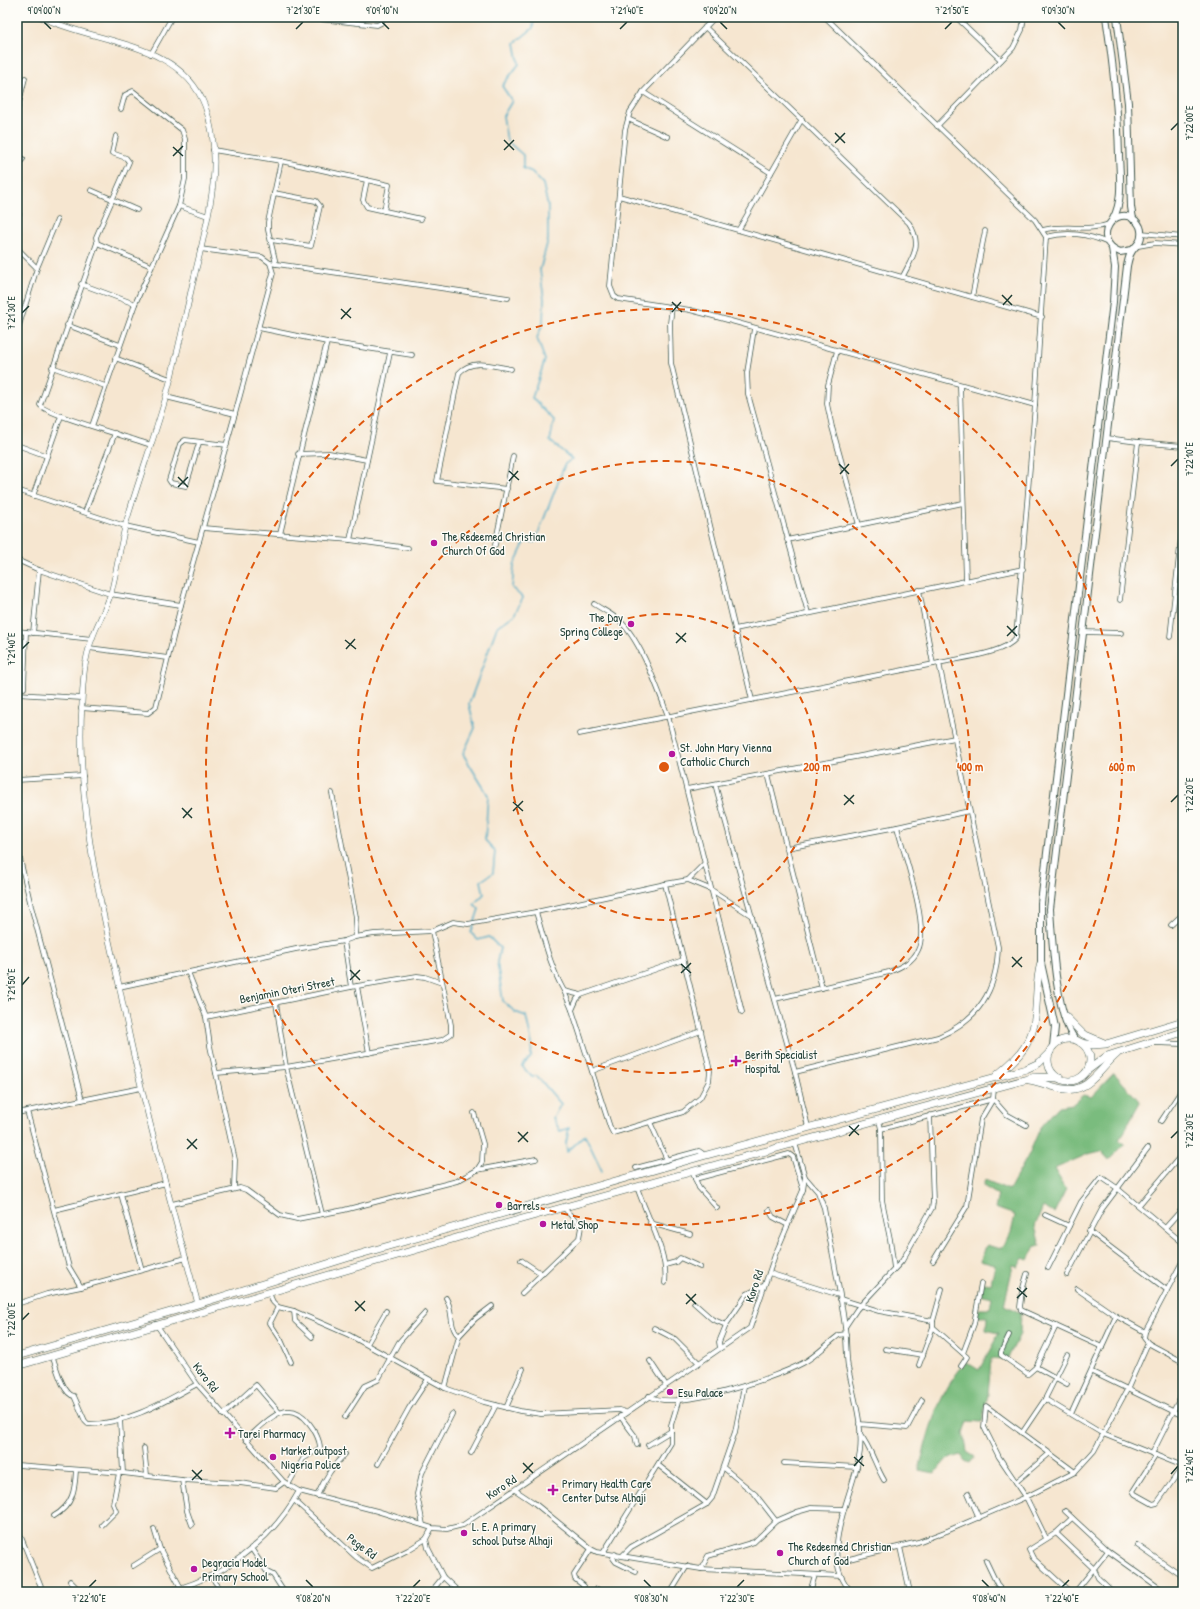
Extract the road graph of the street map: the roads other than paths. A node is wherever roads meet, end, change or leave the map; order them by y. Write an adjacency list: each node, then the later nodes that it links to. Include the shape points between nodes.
1 (41, 17): 14 (street)
2 (172, 17): 14 (street)
3 (300, 17): 4 (street, via 377,25)
4 (384, 17)
5 (468, 17): 6 (street, via 471,20)
6 (480, 17)
7 (715, 17): 13 (street)
8 (825, 17): 22 (street)
9 (956, 17): 15 (street)
10 (1024, 17): 15 (street, via 1018,39)
11 (1106, 17): 44 (main road, via 1119,137 1119,192 1117,209)
12 (1117, 17): 42 (main road, via 1128,102)
13 (705, 27): 17 (street); 21 (street)
14 (152, 54): 25 (street, via 183,76 200,97 209,121)
15 (1001, 60): 22 (street)
16 (25, 78): 19 (street)
17 (643, 92): 20 (street); 29 (street)
18 (121, 109): 35 (street, via 125,95 133,91 185,134 185,179)
19 (17, 111)
20 (628, 119): 24 (street); 33 (street)
21 (802, 120): 29 (street); 63 (street, via 901,215 916,234 916,250)
22 (937, 126): 46 (street)
23 (116, 136): 34 (street, via 112,153 126,158 129,162)
24 (668, 137)
25 (213, 150): 27 (street); 39 (street)
26 (23, 159): 28 (street)
27 (281, 161): 30 (street); 32 (street)
28 (17, 166)
29 (771, 173): 45 (street)
30 (367, 180): 37 (street, via 364,204); 37 (street, via 389,185)
31 (91, 190): 34 (street)
32 (274, 192): 51 (street, via 268,222); 51 (street, via 316,201 320,206 311,246)
33 (619, 196): 45 (street); 68 (street, via 611,291 618,299)
34 (112, 200): 36 (street); 52 (street, via 96,237)
35 (179, 206): 39 (street); 61 (street)
36 (137, 210)
37 (384, 211): 41 (street)
38 (17, 212): 40 (street, via 20,214)
39 (208, 216): 57 (street)
40 (17, 217)
41 (421, 219)
42 (1133, 219): 44 (main road, via 1123,216); 48 (main road, via 1139,225)
43 (57, 220): 62 (street)
44 (1111, 222): 46 (street, via 1096,228 1059,226); 54 (main road, via 1106,233)
45 (739, 229): 63 (street)
46 (1043, 230): 50 (street)
47 (985, 231): 65 (street)
48 (1141, 233): 49 (street); 55 (main road)
49 (1183, 236)
50 (1046, 237): 54 (street, via 1064,233 1077,234 1091,236); 69 (street)
51 (270, 240): 60 (street)
52 (97, 243): 61 (street); 64 (street)
53 (1183, 245): 55 (street)
54 (1110, 246): 58 (main road, via 1124,252); 169 (main road, via 1115,267 1113,302 1041,903)
55 (1138, 246): 58 (main road)
56 (17, 248): 62 (street)
57 (200, 249): 59 (street, via 262,257); 82 (street)
58 (1132, 250): 91 (main road, via 1127,266)
59 (270, 263): 60 (street); 71 (street, via 273,273)
60 (276, 264): 66 (street)
61 (151, 266): 67 (street)
62 (37, 268): 73 (street)
63 (903, 276): 65 (street)
64 (81, 284): 67 (street); 70 (street)
65 (972, 297): 69 (street)
66 (508, 298)
67 (135, 304): 75 (street)
68 (672, 307): 72 (street); 127 (street, via 672,363)
69 (1042, 317): 86 (street)
70 (67, 325): 75 (street); 80 (street)
71 (259, 328): 74 (street); 87 (street)
72 (754, 329): 76 (street); 113 (street, via 747,373 748,394)
73 (17, 332)
74 (327, 342): 77 (street); 98 (street)
75 (120, 345): 79 (street)
76 (837, 351): 84 (street); 108 (street, via 828,384 827,404)
77 (390, 353): 78 (street); 101 (street)
78 (412, 356)
79 (115, 358): 82 (street); 83 (street)
80 (52, 367): 83 (street); 88 (street, via 40,405)
81 (511, 369): 102 (street, via 479,364 464,366 459,373 436,481)
82 (170, 379): 85 (street)
83 (105, 386): 89 (street)
84 (960, 386): 86 (street); 105 (street)
85 (166, 397): 87 (street); 95 (street)
86 (1035, 405): 118 (street)
87 (235, 414): 96 (street)
88 (61, 416): 89 (street); 99 (street)
89 (92, 426): 90 (street)
90 (116, 433): 95 (street); 106 (street)
91 (1107, 438): 92 (street); 130 (main road)
92 (1138, 442): 97 (street); 123 (street)
93 (199, 443): 93 (street, via 186,486 171,483 169,480 180,444 185,440); 96 (street)
94 (17, 445): 99 (street)
95 (151, 445): 109 (street)
96 (226, 445): 110 (street)
97 (1183, 446)
98 (298, 454): 101 (street, via 329,453); 111 (street)
99 (47, 456): 104 (street)
100 (513, 456): 102 (street)
101 (367, 460): 112 (street)
102 (507, 489): 115 (street)
103 (17, 490): 104 (street)
104 (33, 496): 106 (street)
105 (963, 503): 108 (street); 120 (street)
106 (85, 512): 109 (street)
107 (1183, 520): 133 (street)
108 (859, 525): 113 (street)
109 (125, 526): 114 (street); 122 (street)
110 (203, 528): 111 (street); 114 (street)
111 (280, 534): 112 (street)
112 (350, 540): 116 (street)
113 (787, 540): 126 (street)
114 (199, 542): 125 (street)
115 (495, 545)
116 (408, 548)
117 (17, 560): 119 (street)
118 (1023, 568): 120 (street); 137 (street, via 1017,635 1014,641 999,650)
119 (39, 570): 122 (street); 131 (street)
120 (966, 580): 121 (street)
121 (919, 590): 126 (street); 138 (street)
122 (110, 594): 125 (street); 134 (street)
123 (1120, 600)
124 (594, 604): 144 (street, via 622,623 630,635 652,675)
125 (181, 605): 136 (street)
126 (808, 613): 127 (street)
127 (735, 628): 142 (street)
128 (17, 631): 129 (street)
129 (26, 632): 131 (street); 139 (street)
130 (1084, 632): 132 (street); 182 (main road, via 1050,908 1052,946)
131 (33, 633): 134 (street)
132 (1121, 633)
133 (1170, 636)
134 (92, 639): 135 (street)
135 (89, 648): 136 (street); 141 (street)
136 (168, 658): 143 (street, via 156,707 152,711 148,713)
137 (940, 663): 138 (street); 146 (street)
138 (933, 664): 142 (street)
139 (24, 691): 140 (street); 141 (street)
140 (17, 694)
141 (82, 698): 143 (street)
142 (752, 700): 144 (street)
143 (82, 708): 148 (street)
144 (668, 716): 145 (street); 151 (street)
145 (579, 734)
146 (954, 738): 147 (street); 153 (street)
147 (768, 774): 150 (street); 156 (street)
148 (84, 776): 149 (street); 173 (street, via 88,832 96,884)
149 (17, 780)
150 (715, 784): 151 (street); 163 (street)
151 (687, 789): 157 (street)
152 (332, 793): 166 (street, via 356,917)
153 (969, 811): 154 (street); 197 (street, via 998,947 998,964 994,978 980,1006 961,1025 938,1037)
154 (897, 827): 156 (street); 175 (street, via 922,926 918,950 906,964 889,972)
155 (17, 837): 207 (street, via 31,906)
156 (787, 848): 175 (street)
157 (704, 864): 158 (street); 160 (street)
158 (688, 880): 159 (street); 160 (street)
159 (665, 884): 161 (street); 168 (street)
160 (710, 889): 163 (street); 181 (street)
161 (536, 912): 165 (street, via 468,924 453,922); 176 (street, via 548,954)
162 (1183, 914): 164 (street)
163 (752, 916): 178 (street)
164 (1171, 925)
165 (432, 931): 166 (street); 171 (street)
166 (355, 937): 167 (street)
167 (344, 941): 170 (street); 174 (street)
168 (683, 960): 177 (street); 185 (street)
169 (1041, 963): 191 (main road, via 1055,1027); 199 (main road, via 1029,1040 1021,1052)
170 (188, 972): 173 (street); 183 (street)
171 (442, 983): 172 (street, Benjamin Oteri Street, via 417,976); 192 (street, via 451,1034 442,1040)
172 (357, 986): 174 (street, Benjamin Oteri Street); 192 (street)
173 (119, 987): 203 (street)
174 (351, 987): 179 (street, Benjamin Oteri Street)
175 (822, 988): 178 (street)
176 (564, 991): 177 (street); 180 (street)
177 (581, 995): 180 (street)
178 (775, 1000): 197 (street)
179 (276, 1003): 183 (street, Benjamin Oteri Street); 194 (street)
180 (572, 1010): 196 (street)
181 (742, 1012)
182 (1065, 1016): 187 (main road, via 1069,1031); 189 (main road, via 1083,1034)
183 (206, 1017): 198 (street)
184 (1183, 1021): 189 (main road)
185 (701, 1031): 196 (street); 214 (street, via 710,1071 709,1081 700,1098 683,1112)
186 (1183, 1032): 188 (main road)
187 (1078, 1041): 189 (main road, via 1093,1045); 191 (main road, via 1064,1040); 195 (main road, via 1086,1047 1090,1058)
188 (1154, 1043): 190 (street); 193 (main road)
189 (1106, 1044)
190 (1183, 1044)
191 (1052, 1049): 199 (main road, via 1033,1066); 200 (main road, via 1050,1067)
192 (369, 1053): 194 (street)
193 (1117, 1054): 195 (main road, via 1103,1058); 201 (main road, via 1087,1084 1077,1089 1063,1089)
194 (286, 1067): 198 (street); 243 (street)
195 (1088, 1070): 200 (main road, via 1076,1080)
196 (592, 1071): 214 (street, via 613,1133)
197 (795, 1072): 216 (street)
198 (216, 1073): 232 (street, via 235,1160)
199 (996, 1076): 216 (main road)
200 (1060, 1078): 201 (main road, via 1040,1076)
201 (1025, 1080): 204 (main road)
202 (1183, 1083): 205 (street)
203 (141, 1088): 207 (street); 230 (street)
204 (994, 1088): 206 (street); 212 (main road)
205 (1181, 1095): 213 (street)
206 (992, 1099): 211 (street); 215 (street, via 1006,1114); 255 (street, via 981,1120 967,1206)
207 (82, 1100): 208 (street)
208 (27, 1111): 209 (street); 241 (street)
209 (17, 1113)
210 (474, 1113): 226 (street, via 484,1153)
211 (930, 1115): 217 (street); 258 (street, via 933,1205 902,1260)
212 (879, 1120): 217 (street); 218 (main road)
213 (1162, 1121)
214 (650, 1122): 224 (street)
215 (1026, 1125)
216 (808, 1127): 222 (main road)
217 (881, 1129): 258 (street, via 882,1200)
218 (795, 1143): 220 (main road); 228 (street, Koro Rd)
219 (1148, 1148): 233 (street)
220 (775, 1152): 227 (main road); 229 (street); 234 (street, via 788,1153 792,1156)
221 (1183, 1153): 237 (street)
222 (703, 1156): 224 (street, via 699,1151); 278 (main road, via 350,1257)
223 (536, 1159): 226 (street)
224 (667, 1160): 225 (street)
225 (636, 1168)
226 (477, 1170): 243 (street, via 457,1181)
227 (692, 1171): 229 (street); 231 (main road)
228 (805, 1177): 234 (street, Koro Rd); 274 (street, via 818,1192 824,1208)
229 (695, 1179): 239 (street, via 699,1188)
230 (166, 1183): 235 (street); 236 (street)
231 (637, 1186): 238 (main road); 245 (street)
232 (234, 1188): 236 (street); 243 (street, via 246,1190 286,1218 308,1218)
233 (1117, 1188): 237 (street); 247 (street, via 1103,1177 1098,1178 1081,1202); 249 (street)
234 (803, 1190): 246 (street, Koro Rd)
235 (121, 1194): 241 (street); 260 (street)
236 (172, 1204): 252 (street)
237 (1139, 1205): 248 (street)
238 (564, 1208): 262 (street, via 581,1227 579,1238); 272 (main road)
239 (717, 1208)
240 (1183, 1208): 248 (street)
241 (54, 1210): 268 (street, via 69,1267)
242 (769, 1210): 246 (street, via 774,1217)
243 (322, 1214)
244 (1045, 1215): 247 (street)
245 (650, 1223): 250 (street); 256 (street, via 657,1235)
246 (788, 1224): 261 (street, Koro Rd)
247 (1069, 1226): 259 (street)
248 (1165, 1228): 251 (street)
249 (1089, 1231): 264 (street); 271 (street)
250 (690, 1234)
251 (1183, 1243)
252 (186, 1258): 260 (street); 278 (street)
253 (521, 1260): 262 (street)
254 (1183, 1260): 271 (street)
255 (933, 1261)
256 (665, 1265): 257 (street, via 680,1258); 265 (street)
257 (700, 1267)
258 (894, 1268): 280 (street)
259 (1048, 1268)
260 (142, 1270): 268 (street)
261 (769, 1273): 267 (street, Koro Rd); 274 (street)
262 (542, 1274): 273 (street)
263 (1027, 1274): 289 (street, via 1022,1291 1022,1311)
264 (1067, 1275)
265 (664, 1283)
266 (981, 1283): 303 (street, via 974,1324)
267 (763, 1286): 288 (street, via 746,1294); 301 (street, Koro Rd, via 751,1326)
268 (81, 1287): 277 (street)
269 (942, 1289): 286 (street)
270 (1077, 1289): 285 (street)
271 (1167, 1290): 293 (street)
272 (269, 1293): 281 (street); 287 (main road)
273 (522, 1293)
274 (839, 1297): 280 (street); 290 (street)
275 (446, 1298): 296 (street, via 452,1312 453,1330)
276 (694, 1303): 288 (street, via 712,1319)
277 (17, 1304)
278 (198, 1304): 306 (main road)
279 (492, 1306): 296 (street)
280 (860, 1306): 286 (street); 290 (street)
281 (278, 1307): 282 (street); 310 (street, via 270,1322)
282 (294, 1311): 297 (street, via 295,1321); 299 (street)
283 (386, 1311): 299 (street)
284 (425, 1313): 308 (street, via 399,1342)
285 (1116, 1316): 293 (street); 300 (street)
286 (933, 1322): 291 (street)
287 (156, 1324): 304 (main road); 321 (street, Koro Rd)
288 (726, 1325): 301 (street)
289 (1056, 1326): 300 (street); 316 (street)
290 (845, 1327): 294 (street)
291 (934, 1327): 303 (street); 305 (street)
292 (654, 1328): 311 (street, via 675,1339)
293 (1146, 1332): 298 (street, via 1144,1338)
294 (846, 1334): 324 (street, via 840,1335 802,1363); 344 (street, via 848,1366)
295 (1009, 1335): 316 (street, via 1001,1356 1028,1374)
296 (459, 1336): 325 (street)
297 (312, 1337)
298 (1148, 1343): 312 (street); 326 (street)
299 (367, 1344): 308 (street)
300 (1102, 1347): 318 (street)
301 (720, 1348): 311 (street, Koro Rd)
302 (885, 1349): 305 (street)
303 (963, 1352): 315 (street, via 967,1358)
304 (52, 1355): 314 (main road); 343 (street, via 66,1390 70,1396 74,1396 86,1422 91,1424)
305 (922, 1355): 313 (street)
306 (17, 1356)
307 (1067, 1356): 319 (street)
308 (391, 1357): 320 (street); 342 (street, via 378,1380 364,1386 360,1391)
309 (650, 1361): 323 (street)
310 (291, 1362)
311 (698, 1362): 323 (street, Koro Rd)
312 (1183, 1362)
313 (919, 1365)
314 (17, 1366)
315 (961, 1366)
316 (1036, 1367): 319 (street)
317 (523, 1369): 333 (street)
318 (1092, 1372): 326 (street); 338 (street)
319 (1056, 1378): 322 (street); 330 (street)
320 (428, 1379): 325 (street); 358 (street)
321 (197, 1384): 339 (street, Koro Rd); 343 (street, via 164,1402)
322 (1067, 1384)
323 (666, 1385): 328 (street, Koro Rd)
324 (744, 1386): 329 (street); 363 (street, via 735,1432)
325 (445, 1388): 332 (street)
326 (1128, 1388): 334 (street); 348 (street)
327 (1183, 1392): 334 (street)
328 (649, 1396): 329 (street, via 662,1401); 336 (street, Koro Rd)
329 (680, 1399): 345 (street)
330 (1045, 1399): 338 (street); 347 (street)
331 (922, 1400): 344 (street, via 907,1428)
332 (496, 1405): 333 (street); 353 (street)
333 (506, 1408): 336 (street, via 542,1414 619,1410)
334 (1173, 1411): 341 (street); 356 (street)
335 (279, 1412): 339 (street, via 256,1385); 349 (street); 372 (street, via 293,1411 303,1417 310,1424 320,1445 320,1448 303,1460)
336 (625, 1412): 340 (street, Koro Rd)
337 (452, 1414): 387 (street, via 422,1473 417,1494)
338 (1071, 1414): 348 (street)
339 (223, 1415): 349 (street, Koro Rd)
340 (620, 1416): 350 (street, via 635,1436); 373 (street, Koro Rd)
341 (1183, 1416)
342 (345, 1417)
343 (120, 1419): 366 (street)
344 (859, 1424): 346 (street)
345 (671, 1431): 351 (street); 359 (street, via 672,1441)
346 (860, 1433): 362 (street); 369 (street)
347 (1022, 1433): 354 (street); 371 (street, via 986,1406 984,1427 999,1457)
348 (1103, 1434): 356 (street); 365 (street, via 1092,1454)
349 (246, 1440): 370 (street, Koro Rd)
350 (637, 1445)
351 (648, 1445)
352 (144, 1448): 367 (street)
353 (471, 1453)
354 (1050, 1453): 365 (street); 371 (street)
355 (345, 1454): 376 (street, via 325,1479)
356 (1154, 1455): 361 (street); 361 (street, via 1133,1491 1153,1504 1157,1503)
357 (784, 1462): 362 (street)
358 (378, 1464)
359 (658, 1465): 379 (street); 401 (street)
360 (17, 1466): 364 (street)
361 (1183, 1466)
362 (857, 1467): 380 (street)
363 (724, 1468): 379 (street, via 714,1495); 385 (street, via 755,1494)
364 (76, 1470): 366 (street); 382 (street, via 71,1500)
365 (1075, 1472): 377 (street)
366 (121, 1473): 367 (street); 386 (street, via 113,1504 116,1511)
367 (147, 1475): 368 (street)
368 (182, 1480): 370 (street, via 276,1488); 388 (street)
369 (884, 1480)
370 (284, 1482): 372 (street, Koro Rd)
371 (1016, 1482): 377 (street)
372 (288, 1485): 374 (street, Koro Rd)
373 (515, 1490): 390 (street, Koro Rd, via 463,1524 446,1530); 399 (street)
374 (299, 1491): 376 (street, Koro Rd); 378 (street)
375 (968, 1493): 383 (street)
376 (318, 1496): 387 (street, Koro Rd, via 377,1510)
377 (1026, 1497): 383 (street); 393 (street)
378 (294, 1500): 394 (street, Pege Rd, via 356,1557 372,1568); 397 (street, via 275,1525)
379 (707, 1504): 403 (street, via 630,1547)
380 (844, 1509): 385 (street, via 811,1508); 405 (street)
381 (1065, 1511): 384 (street)
382 (54, 1516)
383 (979, 1518): 396 (street)
384 (1072, 1518): 392 (street); 400 (street)
385 (776, 1521): 408 (street, via 754,1542 708,1556)
386 (102, 1525)
387 (423, 1525): 390 (street, Koro Rd)
388 (192, 1526)
389 (17, 1527): 419 (street)
390 (432, 1528): 394 (street)
391 (154, 1529): 398 (street)
392 (1056, 1533): 393 (street); 409 (street)
393 (1046, 1538): 409 (street, via 1030,1550 1031,1554 1069,1591 1076,1591)
394 (426, 1539): 415 (street)
395 (1137, 1545): 414 (street)
396 (900, 1547): 405 (street); 430 (street)
397 (251, 1548): 412 (street); 423 (street)
398 (160, 1549): 406 (street); 417 (street)
399 (591, 1549): 401 (street); 426 (street, via 574,1575 584,1586)
400 (1108, 1551): 409 (street); 433 (street)
401 (602, 1553): 402 (street)
402 (615, 1554): 403 (street); 410 (street, via 613,1558 616,1562)
403 (623, 1555): 407 (street)
404 (986, 1561): 431 (street, via 997,1584)
405 (837, 1562): 413 (street)
406 (133, 1566)
407 (687, 1566): 408 (street); 427 (street)
408 (701, 1568): 411 (street)
409 (1094, 1569): 432 (street, via 1098,1578)
410 (636, 1572)
411 (815, 1575): 413 (street); 428 (street)
412 (211, 1576): 417 (street); 422 (street)
413 (841, 1576): 429 (street)
414 (1183, 1577)
415 (443, 1578): 424 (street); 425 (street)
416 (70, 1581): 420 (street)
417 (181, 1588): 421 (street)
418 (1183, 1588): 434 (street)
419 (43, 1592)
420 (81, 1592)
421 (163, 1592)
422 (223, 1592)
423 (284, 1592)
424 (431, 1592)
425 (459, 1592)
426 (580, 1592)
427 (671, 1592)
428 (810, 1592)
429 (852, 1592)
430 (910, 1592)
431 (1004, 1592)
432 (1113, 1592)
433 (1165, 1592)
434 (1180, 1592)

